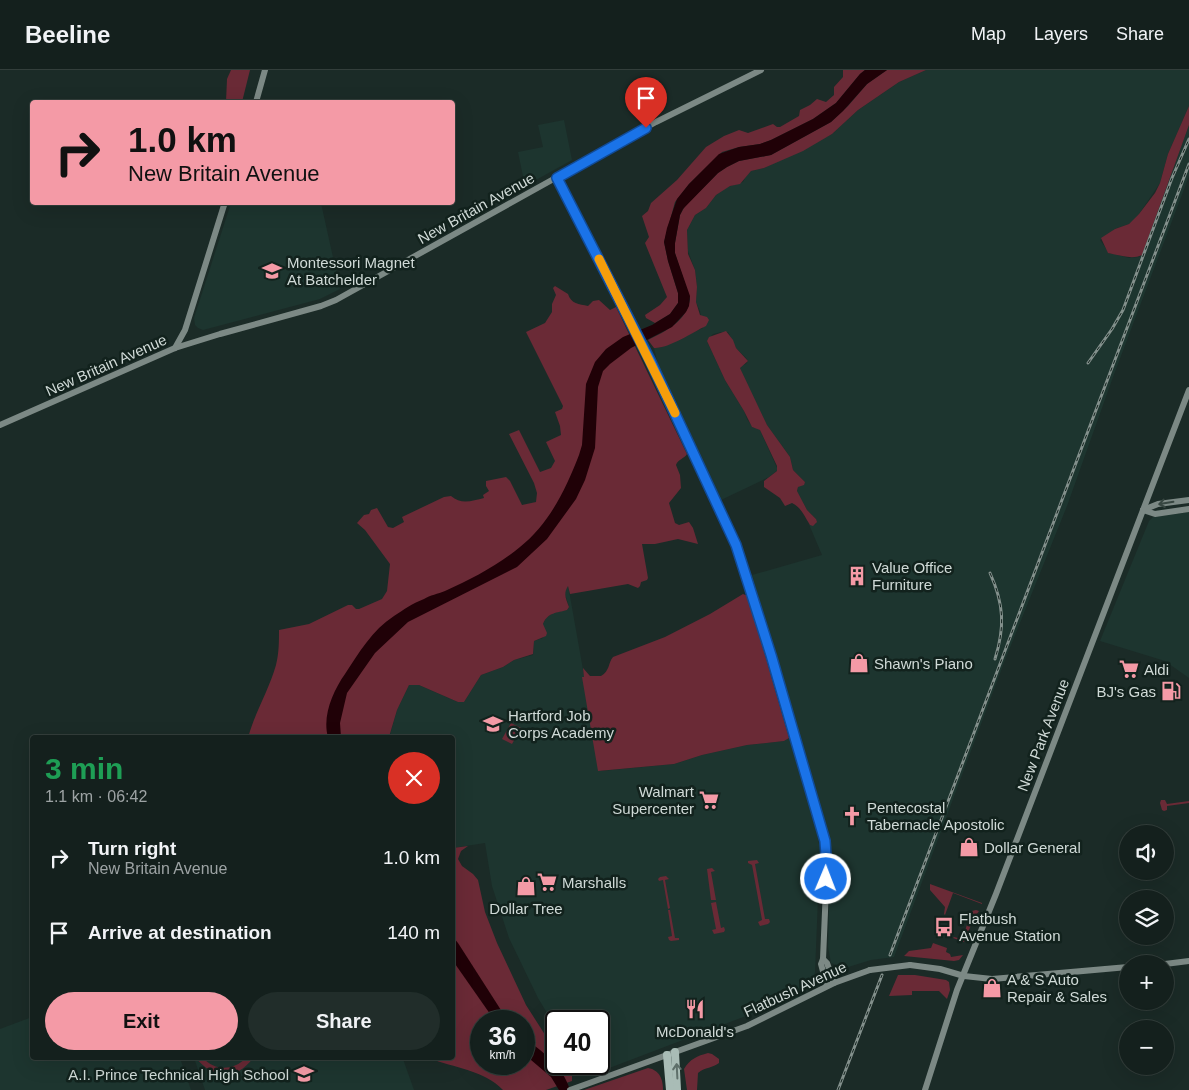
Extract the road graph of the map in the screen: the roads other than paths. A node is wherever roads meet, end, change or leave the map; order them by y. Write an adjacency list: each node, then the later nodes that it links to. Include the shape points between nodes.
1 (265, 70): 3 (main road)
2 (761, 70): 4 (main road, New Britain Avenue, via 672,114)
3 (257, 100)
4 (557, 178): 6 (main road, New Britain Avenue, via 336,300); 12 (main road, via 645,349 737,549 826,848)
5 (224, 205): 6 (main road, via 185,330)
6 (175, 348): 8 (main road, New Britain Avenue)
7 (1189, 390): 11 (main road, New Park Avenue)
8 (0, 425)
9 (1189, 500): 11 (main road, one-way to 11, via 1158,504)
10 (1189, 509): 11 (main road, via 1155,514)
11 (1144, 510): 16 (main road, New Park Avenue)
12 (823, 959): 17 (main road); 18 (main road, via 820,964)
13 (1189, 962): 14 (main road)
14 (1174, 963)
15 (1119, 968): 16 (main road, Flatbush Avenue, via 992,979)
16 (964, 976): 17 (main road, Flatbush Avenue, bridge, via 910,965 870,970); 23 (main road, New Park Avenue)
17 (834, 983): 18 (main road, Flatbush Avenue)
18 (827, 986): 19 (main road, Flatbush Avenue, via 747,1026)
19 (671, 1053): 20 (main road, Flatbush Avenue); 21 (highway); 22 (highway, one-way to 19)
20 (571, 1090)
21 (670, 1090)
22 (677, 1090)
23 (924, 1090)

